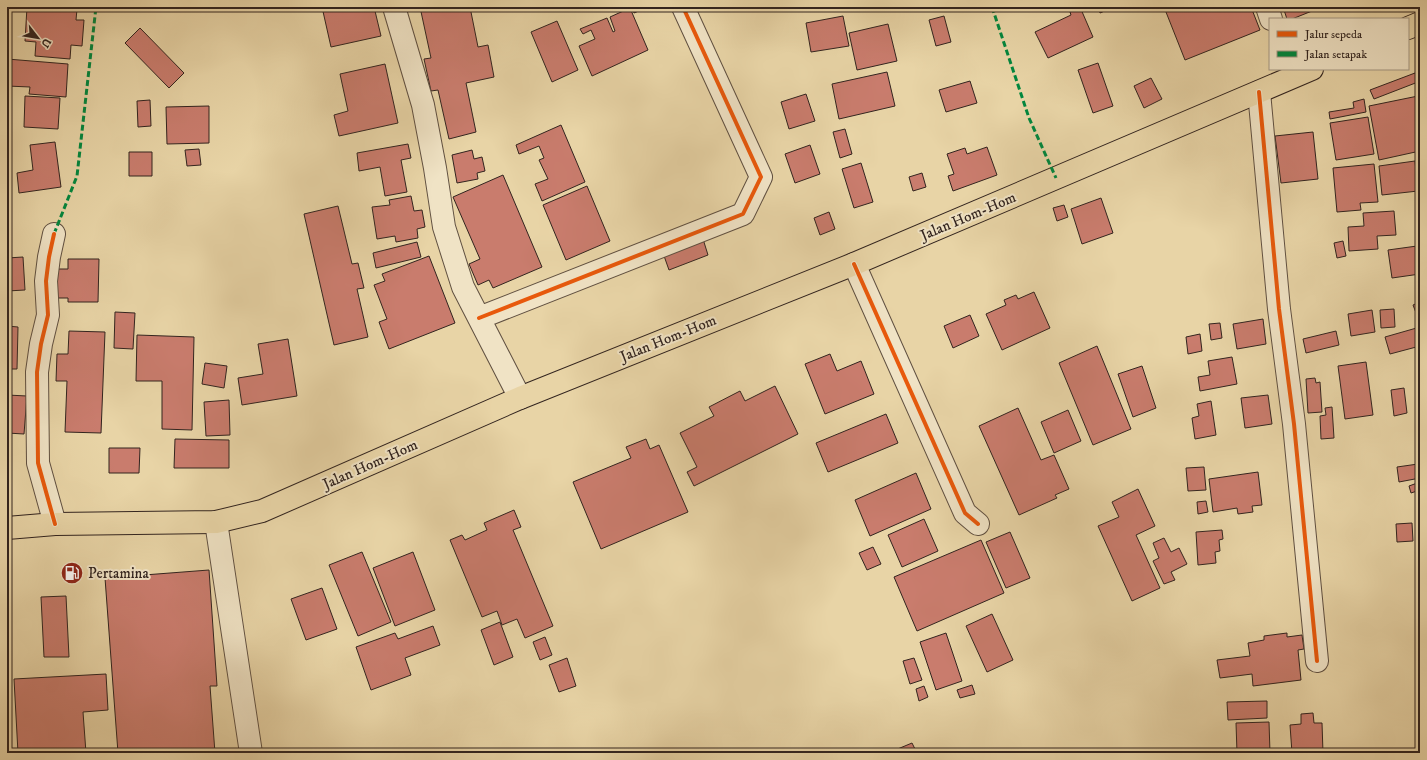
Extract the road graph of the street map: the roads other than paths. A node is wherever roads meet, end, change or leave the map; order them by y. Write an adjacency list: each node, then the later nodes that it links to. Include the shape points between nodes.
1 (394, 7): 11 (street, via 422,105 444,227 463,287)
2 (683, 7): 11 (street, via 761,177 743,214)
3 (1266, 7): 4 (street)
4 (1271, 18)
5 (1420, 23): 6 (highway)
6 (1409, 28)
7 (1299, 72): 8 (highway, Jalan Hom-Hom)
8 (1258, 92): 10 (highway, Jalan Hom-Hom); 17 (street)
9 (54, 234): 14 (street, via 46,281 48,315 37,372 38,463)
10 (854, 264): 12 (highway, Jalan Hom-Hom); 15 (street, via 965,513)
11 (479, 318): 12 (street)
12 (520, 398): 13 (highway, Jalan Hom-Hom, via 262,511)
13 (216, 522): 14 (highway, Jalan Hom-Hom); 18 (street)
14 (55, 524): 16 (highway, Jalan Hom-Hom)
15 (978, 524)
16 (7, 528)
17 (1317, 661)
18 (251, 753)

